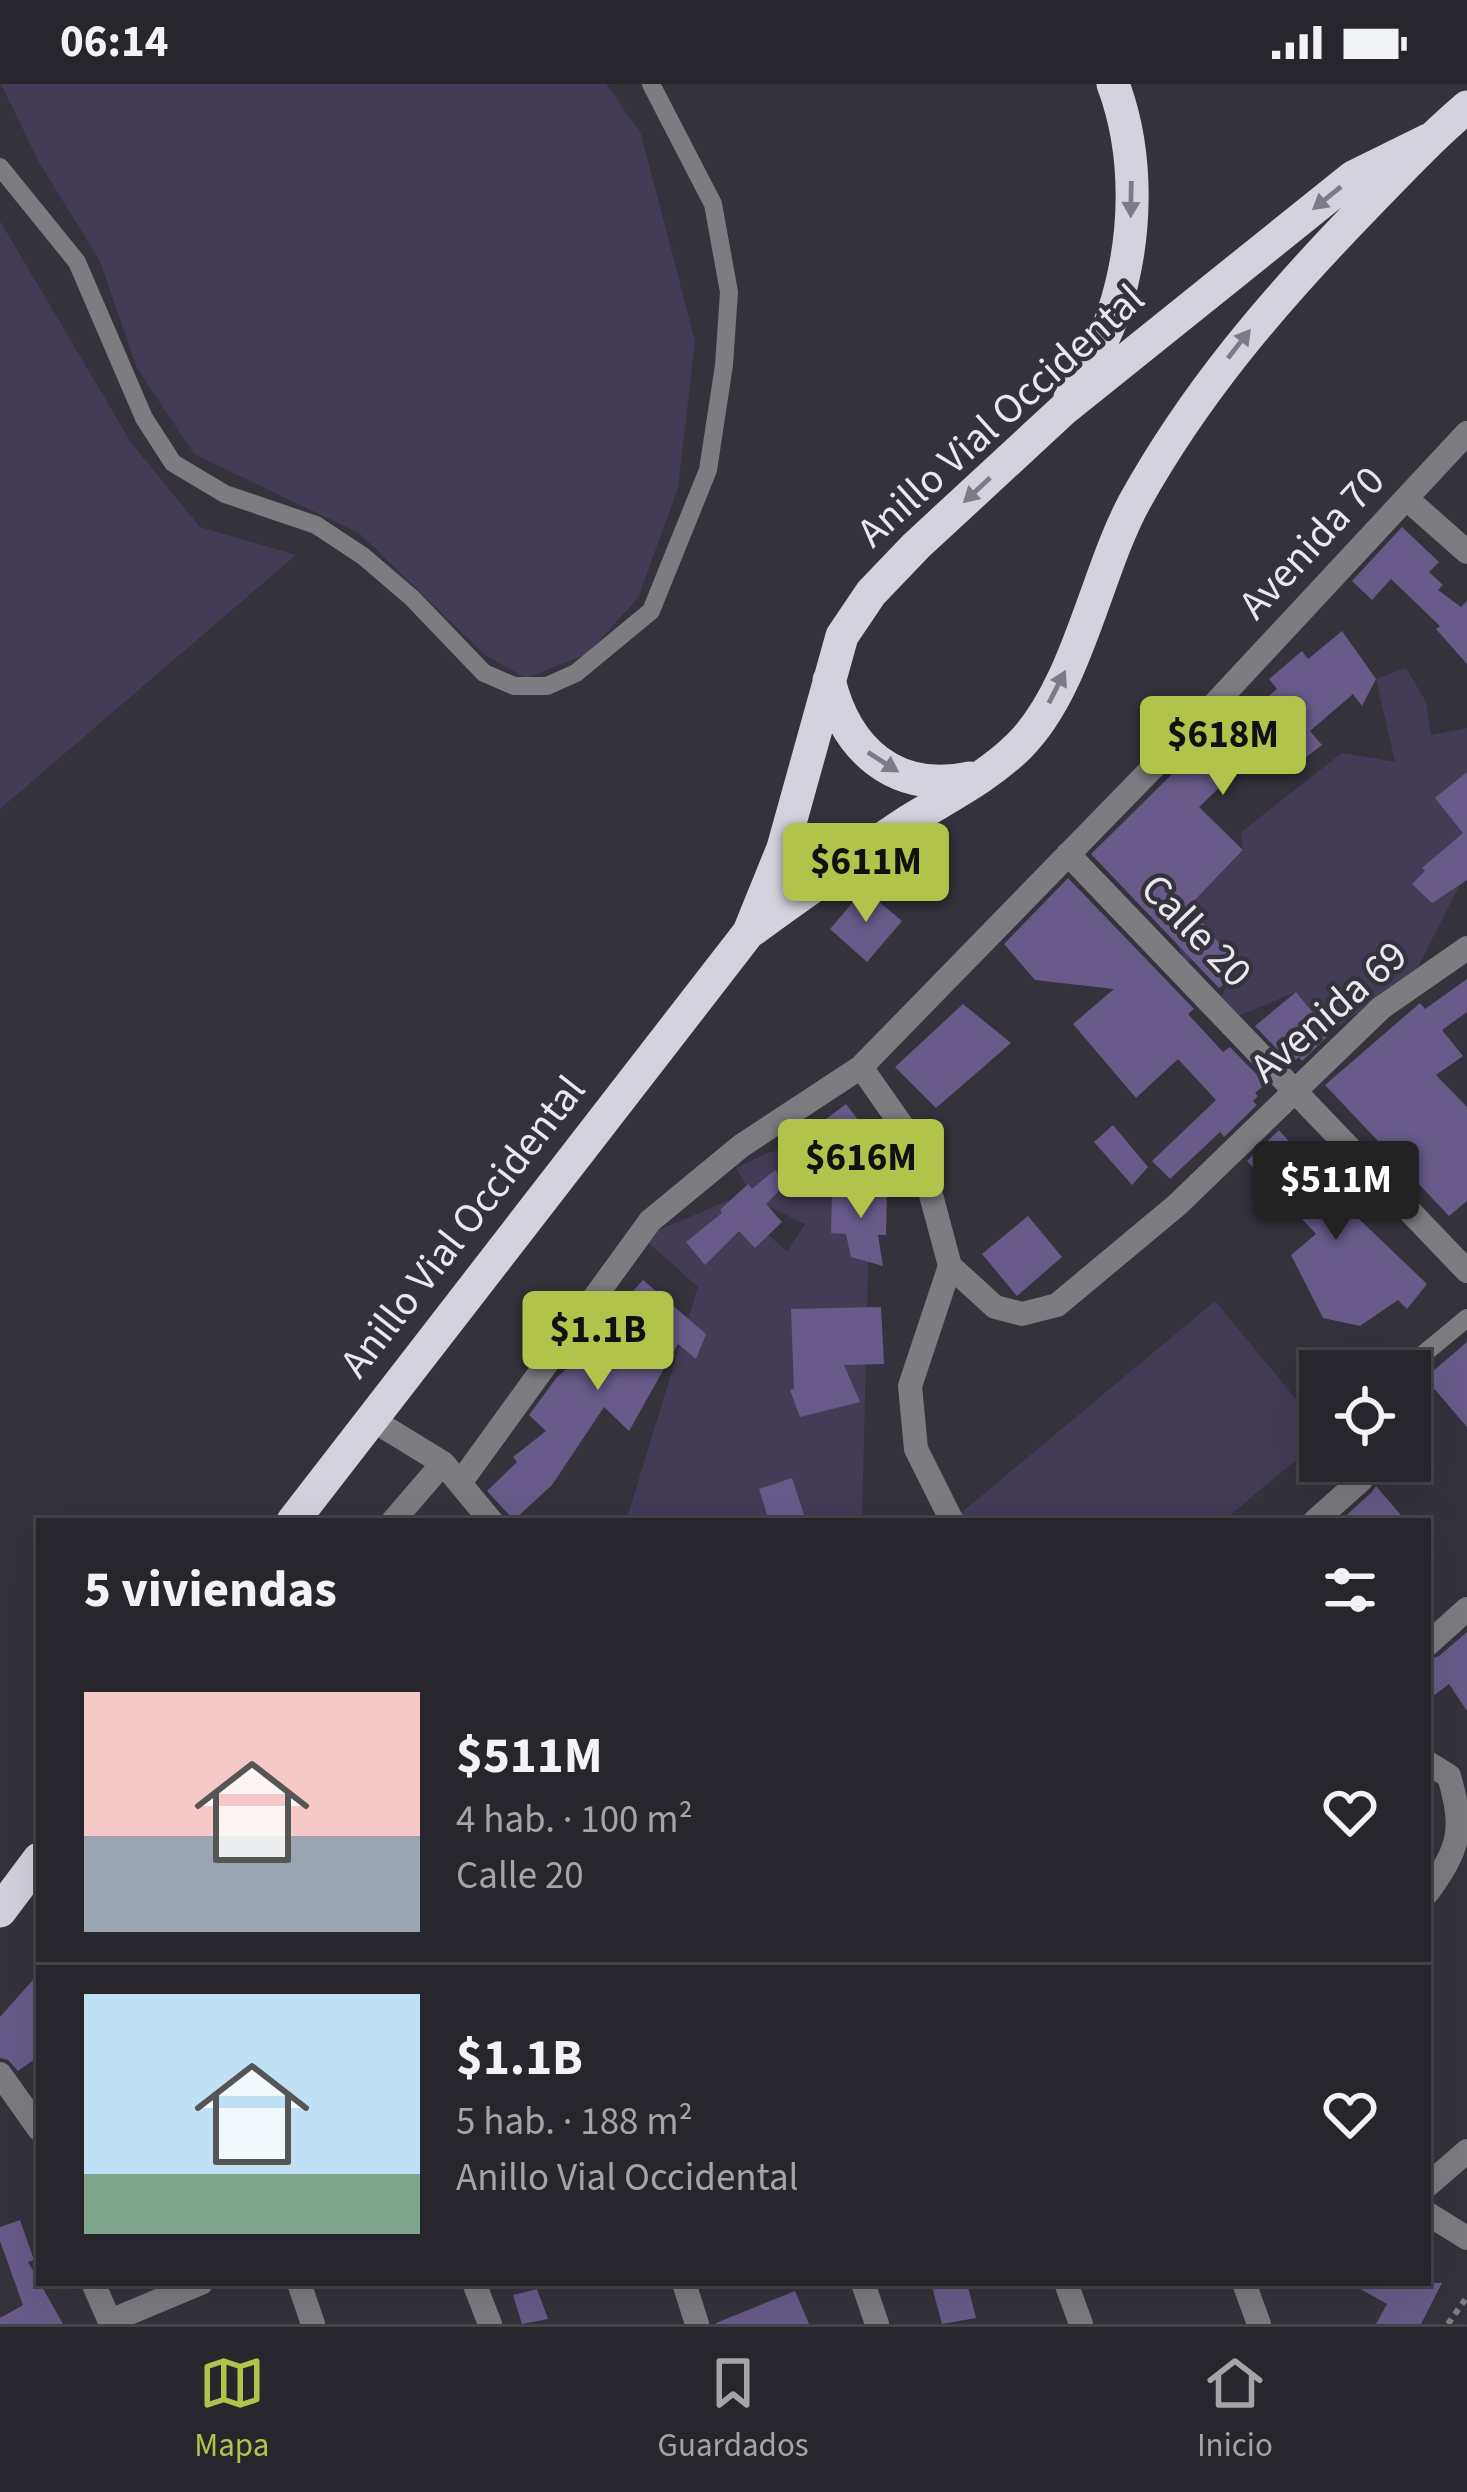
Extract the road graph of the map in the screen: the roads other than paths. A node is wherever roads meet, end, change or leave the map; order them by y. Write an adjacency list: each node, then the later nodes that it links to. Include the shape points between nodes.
1 (651, 84): 5 (lane, via 713,204 730,292 708,470 651,611 576,673 547,686 514,686 484,673 363,556 316,525 225,494 173,463 144,418 76,262)
2 (1113, 84): 6 (highway, one-way to 6, via 1132,166 1130,239 1113,317)
3 (1467, 107): 4 (highway, Anillo Vial Occidental)
4 (1428, 140): 6 (highway, Anillo Vial Occidental, one-way to 6, via 1353,177); 11 (highway, Anillo Vial Occidental, one-way to 4, via 1041,717 1132,506 1217,372)
5 (0, 167)
6 (1063, 410): 10 (highway, Anillo Vial Occidental, one-way to 10, via 871,593 842,636)
7 (1467, 433): 8 (street, Avenida 70)
8 (1407, 499): 9 (street); 12 (street, Avenida 70)
9 (1467, 552)
10 (829, 677): 11 (highway, one-way to 11, via 855,742 882,765 949,783); 13 (highway, Anillo Vial Occidental, via 783,848)
11 (983, 775): 13 (highway, Anillo Vial Occidental)
12 (1068, 854): 15 (street, Avenida 70); 16 (street, Calle 20)
13 (749, 932): 21 (highway, Anillo Vial Occidental)
14 (1467, 948): 16 (street, Avenida 69, via 1381,1008)
15 (861, 1067): 17 (street, via 919,1150); 22 (street, Avenida 70, via 741,1146 650,1221)
16 (1296, 1090): 17 (street, Avenida 69, via 1057,1305 1022,1314 995,1307); 18 (street, Calle 20)
17 (950, 1266): 27 (street, via 910,1386 916,1449)
18 (1467, 1271)
19 (1467, 1318): 20 (lane)
20 (1428, 1350)
21 (371, 1419): 22 (street); 24 (highway, Anillo Vial Occidental)
22 (451, 1473): 25 (street, Avenida 70); 26 (street)
23 (1359, 1482): 28 (street)
24 (295, 1518)
25 (397, 1518)
26 (488, 1518)
27 (950, 1518)
28 (1318, 1518)
29 (1467, 1609): 30 (street)
30 (1431, 1642)
31 (1431, 1765): 33 (street, via 1449,1776 1461,1818)
32 (36, 1863): 34 (highway)
33 (1431, 1887)
34 (0, 1910)
35 (0, 2074): 36 (street)
36 (36, 2125)
37 (1467, 2151): 38 (street)
38 (1431, 2182)
39 (1431, 2216): 40 (street)
40 (1467, 2238)
41 (94, 2286): 49 (street)
42 (194, 2286): 49 (street)
43 (300, 2286): 50 (street)
44 (475, 2286): 51 (street)
45 (685, 2286): 52 (street)
46 (864, 2286): 53 (street)
47 (1067, 2286): 54 (street)
48 (1245, 2286): 55 (street)
49 (111, 2323)
50 (314, 2324)
51 (490, 2324)
52 (697, 2324)
53 (877, 2324)
54 (1081, 2324)
55 (1259, 2324)

